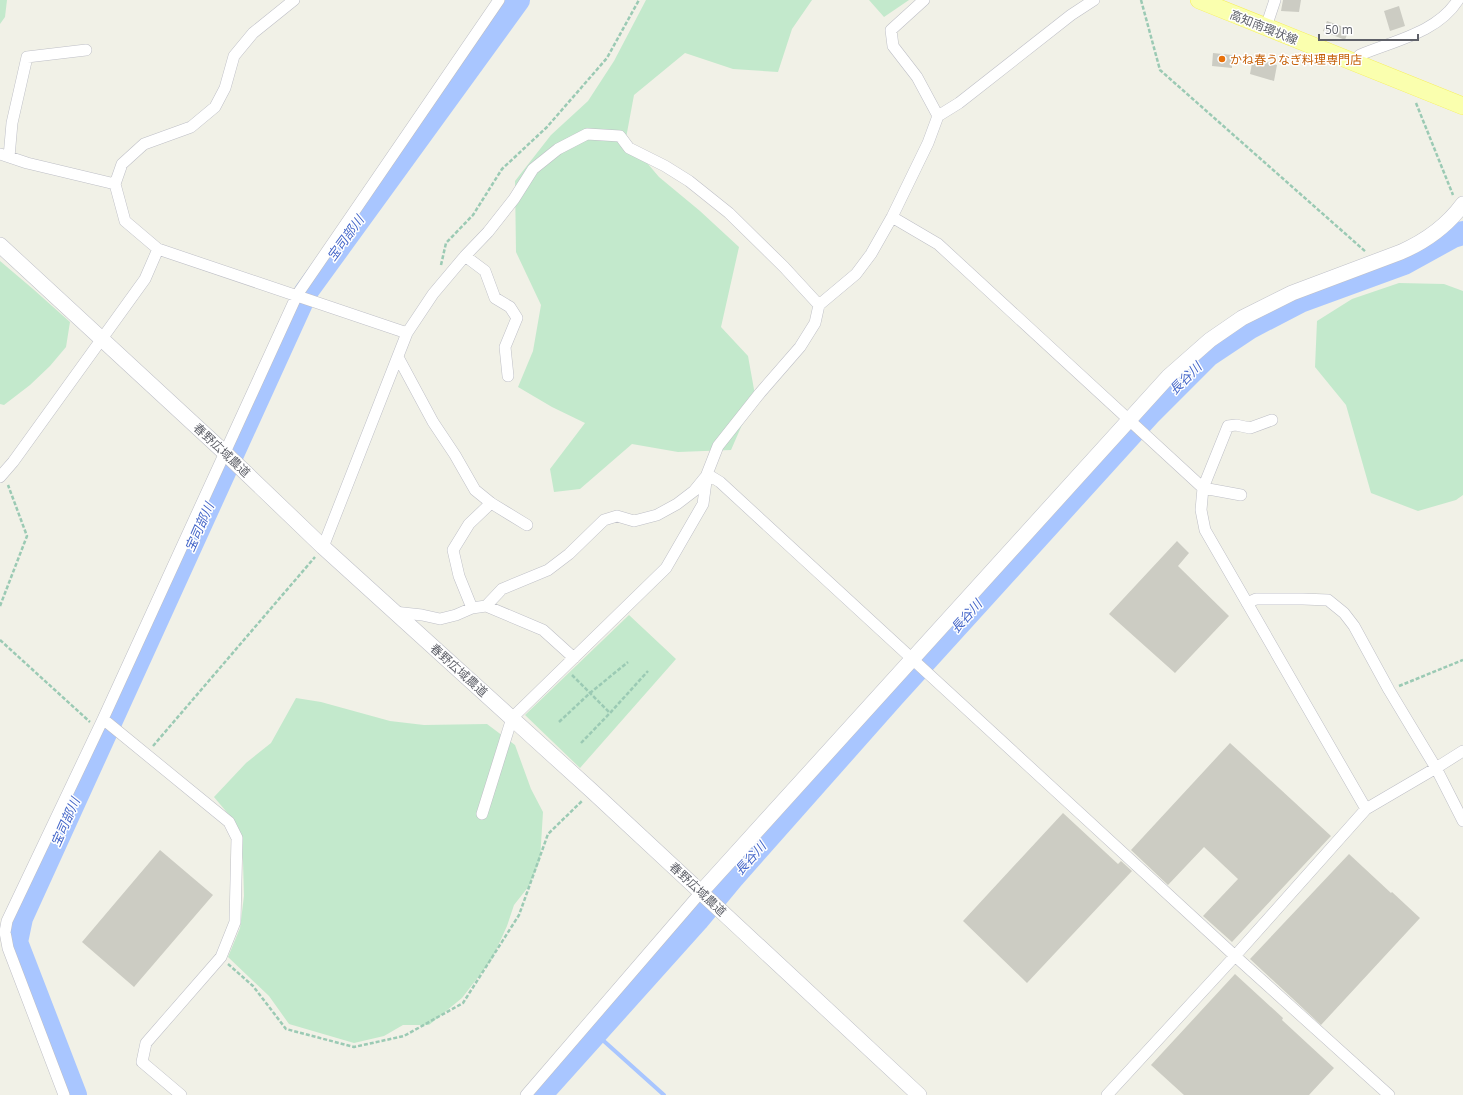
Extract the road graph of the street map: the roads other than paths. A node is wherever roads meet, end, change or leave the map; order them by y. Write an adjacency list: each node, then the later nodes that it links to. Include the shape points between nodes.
1 (294, 0): 14 (street, via 253,33 234,56 225,88 215,107 192,127 144,144 122,164)
2 (499, 0): 20 (street)
3 (924, 0): 12 (street, via 890,30 893,46 916,77)
4 (1094, 0): 12 (street, via 1071,15 959,104)
5 (1200, 0): 8 (main road, 高知南環状線)
6 (1274, 0): 8 (street)
7 (1458, 0): 10 (street, via 1426,29 1360,55)
8 (1266, 28): 10 (main road, 高知南環状線)
9 (86, 50): 13 (street, via 27,57)
10 (1353, 62): 11 (main road, 高知南環状線)
11 (1463, 106)
12 (938, 116): 16 (street, via 928,143)
13 (4, 156): 14 (street, via 27,164)
14 (115, 184): 18 (street, via 125,221)
15 (1461, 207): 27 (street, via 1435,233 1418,245 1292,293 1242,318 1210,340 1168,377)
16 (892, 217): 21 (street, via 871,254 856,274); 27 (street, via 938,244)
17 (0, 245): 23 (street, 春野広域農道)
18 (158, 249): 20 (street); 23 (street, via 145,279)
19 (465, 256): 21 (street, via 514,199 533,169 558,149 587,134 620,136 629,148 689,181 729,213); 22 (street, via 436,290); 25 (street, via 485,271 495,298 510,307 517,318 505,346)
20 (297, 295): 22 (street); 28 (street)
21 (819, 305): 29 (street, via 815,323 800,347 718,446)
22 (407, 333): 24 (street)
23 (101, 338): 28 (street, 春野広域農道); 30 (street)
24 (398, 357): 33 (street, via 433,422 475,490); 35 (street)
25 (508, 376)
26 (1272, 420): 31 (street, via 1250,428 1228,426)
27 (1135, 426): 31 (street); 41 (street)
28 (226, 454): 35 (street, 春野広域農道); 43 (street)
29 (707, 474): 37 (street, via 694,491 657,515 634,521 617,516 604,520 570,554 548,570 502,588); 40 (street, via 703,504 666,568); 41 (street, via 720,482)
30 (2, 475)
31 (1203, 488): 32 (street); 36 (street, via 1201,510 1205,530)
32 (1241, 495)
33 (491, 503): 34 (street); 38 (street, via 469,524 453,550 459,576)
34 (527, 525)
35 (323, 547): 39 (street, 春野広域農道)
36 (1247, 603): 45 (street, via 1256,599 1328,600 1344,613); 46 (street)
37 (486, 606): 38 (street); 40 (street, via 543,630)
38 (472, 608): 39 (street, via 440,619)
39 (394, 612): 42 (street, 春野広域農道)
40 (574, 658): 42 (street)
41 (918, 664): 49 (street); 50 (street)
42 (512, 718): 47 (street); 49 (street, 春野広域農道)
43 (100, 724): 51 (street, via 7,921 5,932 8,948); 52 (street, via 147,754 229,822 237,838 235,922 221,958 146,1043 142,1062)
44 (1463, 751): 45 (street)
45 (1436, 768): 46 (street); 48 (street)
46 (1366, 809): 50 (street)
47 (482, 814)
48 (1463, 821)
49 (701, 892): 53 (street); 54 (street, 春野広域農道)
50 (1235, 956): 55 (street); 56 (street)
51 (64, 1095)
52 (181, 1095)
53 (526, 1095)
54 (919, 1095)
55 (1107, 1095)
56 (1389, 1095)

